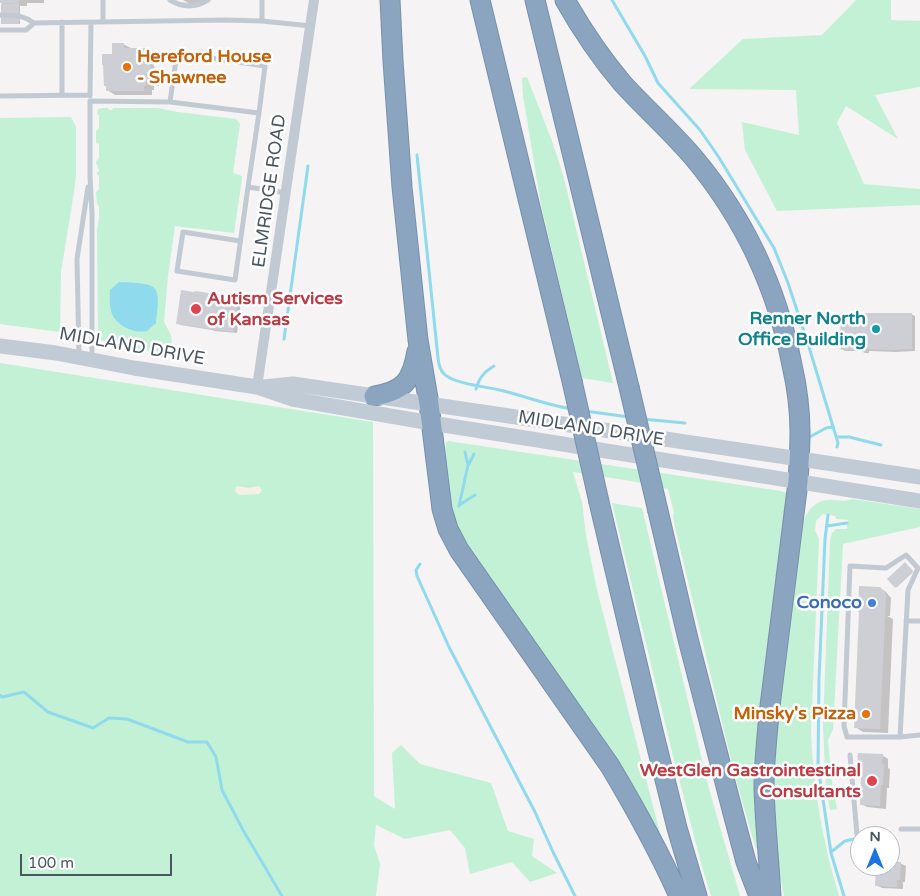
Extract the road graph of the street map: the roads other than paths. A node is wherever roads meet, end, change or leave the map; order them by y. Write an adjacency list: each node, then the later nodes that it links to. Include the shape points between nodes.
1 (103, 0): 15 (lane)
2 (170, 0): 3 (lane, via 186,6)
3 (208, 0)
4 (262, 0): 11 (lane)
5 (314, 0): 16 (street, ELMRIDGE ROAD)
6 (390, 0): 28 (highway, via 402,177)
7 (480, 0): 47 (highway, bridge, via 655,741)
8 (535, 0): 48 (highway, bridge, via 688,639 746,862)
9 (565, 0): 34 (highway, via 617,76 710,180 751,243 772,292 788,344 798,400)
10 (0, 15): 12 (lane, via 21,16)
11 (262, 21): 15 (lane); 16 (lane)
12 (34, 22): 13 (lane); 17 (lane, via 26,30)
13 (62, 22): 14 (lane); 18 (lane)
14 (91, 22): 15 (lane); 19 (lane)
15 (103, 22)
16 (310, 26): 26 (street, ELMRIDGE ROAD)
17 (0, 30)
18 (62, 95): 19 (lane); 20 (lane)
19 (90, 95): 21 (lane)
20 (0, 96)
21 (90, 101): 22 (lane); 24 (lane)
22 (170, 102): 23 (lane); 23 (lane, via 177,53 265,66)
23 (259, 113): 25 (lane)
24 (90, 176): 30 (lane, via 92,214); 30 (lane, via 77,259)
25 (248, 187): 26 (lane); 27 (lane)
26 (287, 193): 31 (street, ELMRIDGE ROAD)
27 (240, 242): 27 (lane, via 235,280 177,271 183,232)
28 (418, 340): 32 (highway, via 409,379 397,390); 33 (highway)
29 (0, 346): 30 (main road, MIDLAND DRIVE)
30 (85, 358): 31 (main road, MIDLAND DRIVE)
31 (257, 387): 32 (main road, MIDLAND DRIVE, via 293,384); 33 (main road, MIDLAND DRIVE, via 292,399)
32 (374, 396): 33 (main road, MIDLAND DRIVE)
33 (430, 414): 34 (main road, MIDLAND DRIVE); 36 (main road, MIDLAND DRIVE); 46 (highway, via 442,510 448,529 459,550 610,766)
34 (800, 458): 35 (main road, MIDLAND DRIVE); 36 (highway)
35 (920, 478)
36 (798, 482): 37 (main road, MIDLAND DRIVE); 49 (highway, via 766,751 765,816)
37 (920, 501)
38 (906, 621): 39 (lane); 41 (lane); 41 (lane, via 908,590 918,568 906,555 886,568 850,566 844,726 847,736)
39 (920, 621)
40 (920, 735): 41 (lane)
41 (900, 737)
42 (850, 755): 43 (lane)
43 (856, 826)
44 (901, 829): 45 (lane)
45 (920, 829)
46 (679, 896)
47 (697, 896)
48 (759, 896)
49 (771, 896)

